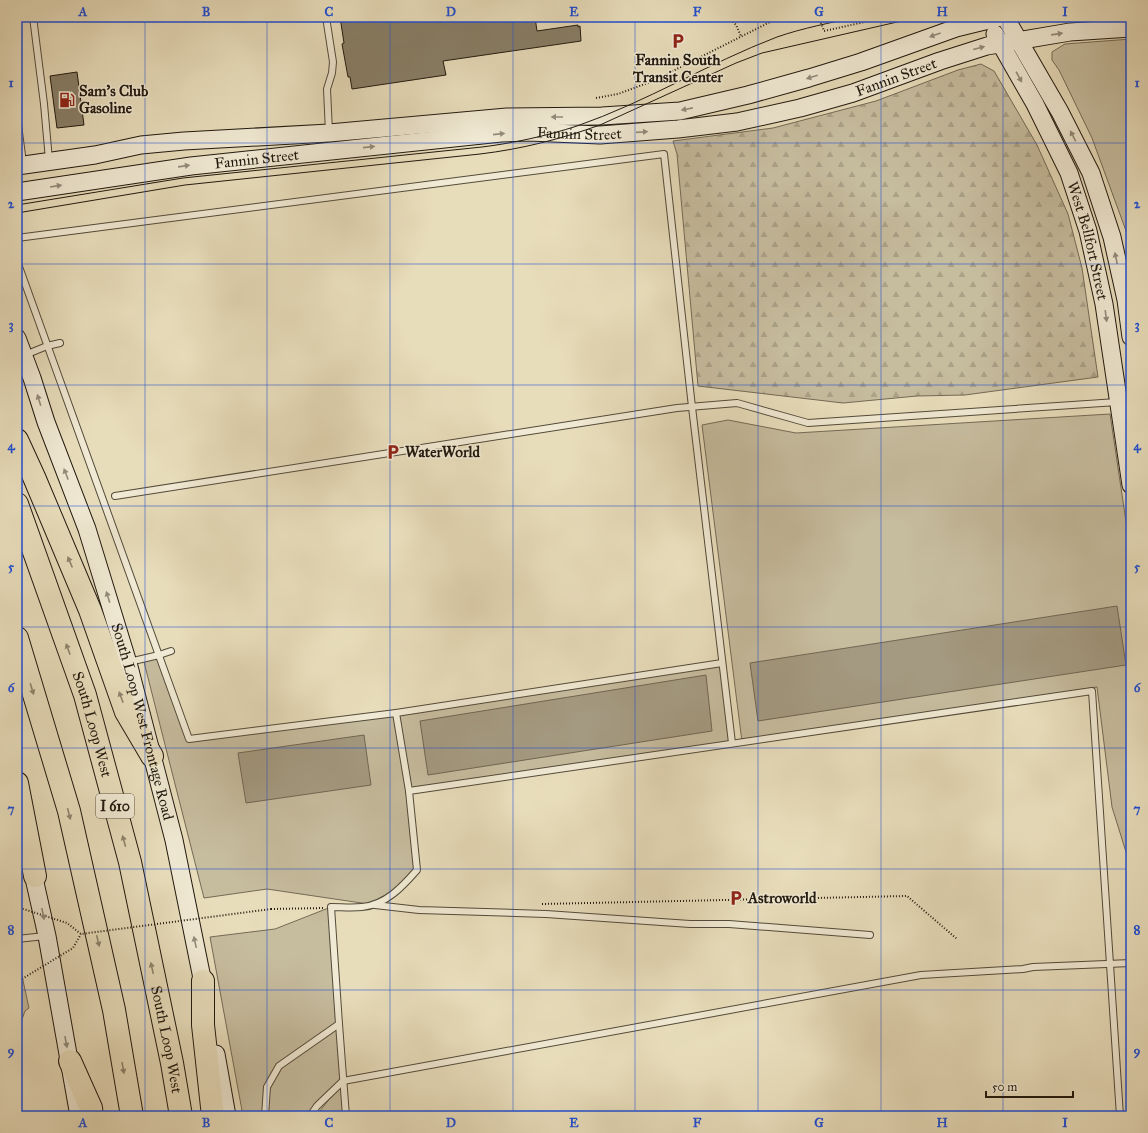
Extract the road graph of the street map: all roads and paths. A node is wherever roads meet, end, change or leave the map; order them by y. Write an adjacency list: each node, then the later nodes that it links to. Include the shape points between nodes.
1 (33, 17): 17 (lane)
2 (326, 17): 16 (lane, via 333,62 327,89)
3 (729, 17): 11 (path)
4 (780, 17): 11 (path)
5 (819, 17): 6 (path); 7 (path, via 824,31)
6 (823, 17)
7 (887, 17)
8 (1005, 17): 12 (main road, West Bellfort Street)
9 (991, 18): 13 (main road, West Bellfort Street); 16 (main road, Fannin Street, one-way to 16, via 809,78 680,111 602,116 507,117)
10 (1131, 28): 12 (main road, Fannin Street, one-way to 10, via 1070,32)
11 (741, 36): 14 (path, via 653,81 618,94)
12 (1019, 40): 13 (main road, Fannin Street); 22 (main road, West Bellfort Street, one-way to 12, via 1112,237 1092,173)
13 (1000, 43): 16 (main road, Fannin Street, one-way to 13, via 514,132 600,135 737,122 838,98 958,54); 27 (main road, West Bellfort Street, one-way to 27, via 1035,104 1072,181 1088,231 1104,304)
14 (596, 98)
15 (17, 120): 18 (lane)
16 (330, 142): 17 (main road, Fannin Street, via 229,138 157,143); 19 (main road, Fannin Street, one-way to 16)
17 (49, 162): 18 (main road, Fannin Street)
18 (20, 166)
19 (17, 192)
20 (17, 238): 28 (lane, via 664,154)
21 (17, 261): 25 (lane)
22 (1131, 337)
23 (17, 338): 26 (main road, South Loop West Frontage Road)
24 (60, 343): 25 (lane)
25 (47, 346): 26 (lane); 35 (lane)
26 (24, 356): 36 (main road, South Loop West Frontage Road, one-way to 26, via 87,530)
27 (1119, 402): 28 (lane, via 808,423 737,403); 30 (main road, West Bellfort Street)
28 (692, 407): 31 (lane); 37 (lane)
29 (17, 440): 40 (highway, one-way to 29, via 126,712 90,610)
30 (1131, 485)
31 (115, 496)
32 (17, 504): 64 (highway, South Loop West / I 610, one-way to 32, via 128,855 85,696)
33 (17, 638): 63 (highway, one-way to 63, via 69,811 114,1010)
34 (171, 651): 35 (lane)
35 (159, 655): 36 (lane); 38 (lane, via 189,739)
36 (128, 663): 40 (main road, South Loop West Frontage Road)
37 (722, 663): 38 (lane); 39 (lane)
38 (396, 713): 42 (lane)
39 (732, 744): 42 (lane); 55 (lane, via 1092,691)
40 (152, 756): 56 (main road, South Loop West Frontage Road, one-way to 40, via 174,840)
41 (17, 783): 44 (highway)
42 (409, 791): 46 (lane, via 417,870 400,889)
43 (17, 817): 44 (main road)
44 (35, 876): 51 (main road, one-way to 51)
45 (542, 904): 53 (path, via 907,896)
46 (375, 905): 48 (lane); 50 (lane, via 419,910 729,924)
47 (17, 907): 49 (path, bridge, via 67,923)
48 (331, 908): 49 (path, bridge, via 271,909); 58 (lane)
49 (81, 934): 57 (path, bridge, via 72,948)
50 (870, 935)
51 (47, 936): 52 (lane); 59 (main road, one-way to 59)
52 (17, 939)
53 (957, 939)
54 (1131, 964): 55 (lane)
55 (1109, 965): 60 (lane, via 1033,967 921,975); 70 (lane)
56 (203, 980): 65 (highway, via 203,1025); 66 (main road, South Loop West Frontage Road)
57 (17, 982)
58 (339, 1024): 60 (lane); 67 (lane, via 279,1066 267,1087)
59 (70, 1060): 61 (main road); 62 (highway)
60 (343, 1081): 68 (lane); 69 (lane)
61 (78, 1116)
62 (92, 1116)
63 (132, 1116)
64 (181, 1116)
65 (213, 1116)
66 (227, 1116)
67 (265, 1116)
68 (310, 1116)
69 (346, 1116)
70 (1120, 1116)

